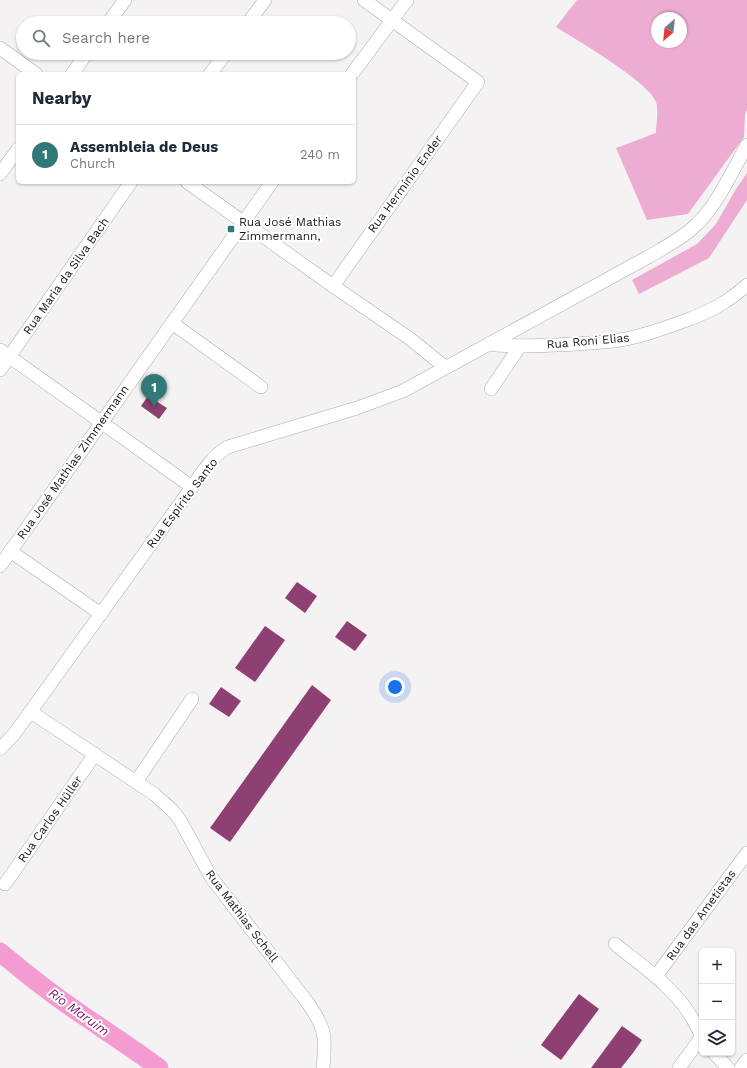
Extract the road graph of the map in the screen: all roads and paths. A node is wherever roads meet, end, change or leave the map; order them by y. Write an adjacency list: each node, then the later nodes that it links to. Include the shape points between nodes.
1 (125, 0): 5 (street)
2 (265, 0): 6 (street)
3 (364, 0): 7 (street)
4 (407, 0): 7 (street)
5 (113, 16)
6 (253, 16)
7 (392, 20): 16 (street); 25 (street, Rua Hermínio Ender, via 478,82)
8 (0, 48): 9 (street)
9 (16, 60)
10 (17, 60): 13 (street)
11 (82, 60): 14 (street)
12 (221, 60): 15 (street)
13 (33, 72)
14 (73, 72)
15 (212, 72)
16 (353, 72)
17 (747, 145): 27 (street, Rua Espírito Santo, via 715,201 687,233)
18 (16, 152): 19 (street)
19 (0, 174)
20 (130, 184): 29 (street, Rua Maria da Silva Bach)
21 (190, 184): 23 (street)
22 (271, 184): 23 (street, Rua José Mathias Zimmermann)
23 (243, 222): 25 (street); 26 (street, Rua José Mathias Zimmermann)
24 (747, 285): 28 (street, Rua Roni Elias, via 716,308 641,335 620,340)
25 (333, 286): 30 (street, via 409,338)
26 (172, 323): 32 (street); 34 (street, Rua José Mathias Zimmermann)
27 (489, 344): 28 (street, Rua Roni Elias); 30 (street, Rua Espírito Santo)
28 (520, 346): 33 (street)
29 (5, 354): 31 (street, Rua Maria da Silva Bach); 34 (street)
30 (445, 367): 35 (street, Rua Espírito Santo, via 394,395 228,447 216,456)
31 (0, 370)
32 (261, 387)
33 (491, 388)
34 (101, 423): 35 (street); 36 (street, Rua José Mathias Zimmermann)
35 (192, 487): 38 (street, Rua Espírito Santo)
36 (10, 551): 37 (street, Rua José Mathias Zimmermann); 38 (street)
37 (0, 566)
38 (109, 610): 40 (street, Rua Espírito Santo)
39 (192, 699): 43 (street)
40 (31, 712): 41 (street, Rua Espírito Santo); 42 (street, Rua Mathias Schell)
41 (0, 749)
42 (95, 754): 43 (street, Rua Mathias Schell); 45 (street, Rua Carlos Hüller)
43 (136, 782): 52 (street, Rua Mathias Schell, via 163,801 180,820 211,877 315,1014 325,1036)
44 (747, 853): 47 (street, Rua das Ametistas)
45 (5, 884)
46 (615, 944): 47 (street)
47 (656, 976): 48 (street, via 688,1012)
48 (699, 1032)
49 (699, 1041): 53 (street)
50 (717, 1056): 54 (street)
51 (747, 1060): 55 (street)
52 (323, 1068)
53 (679, 1068)
54 (728, 1068)
55 (741, 1068)

